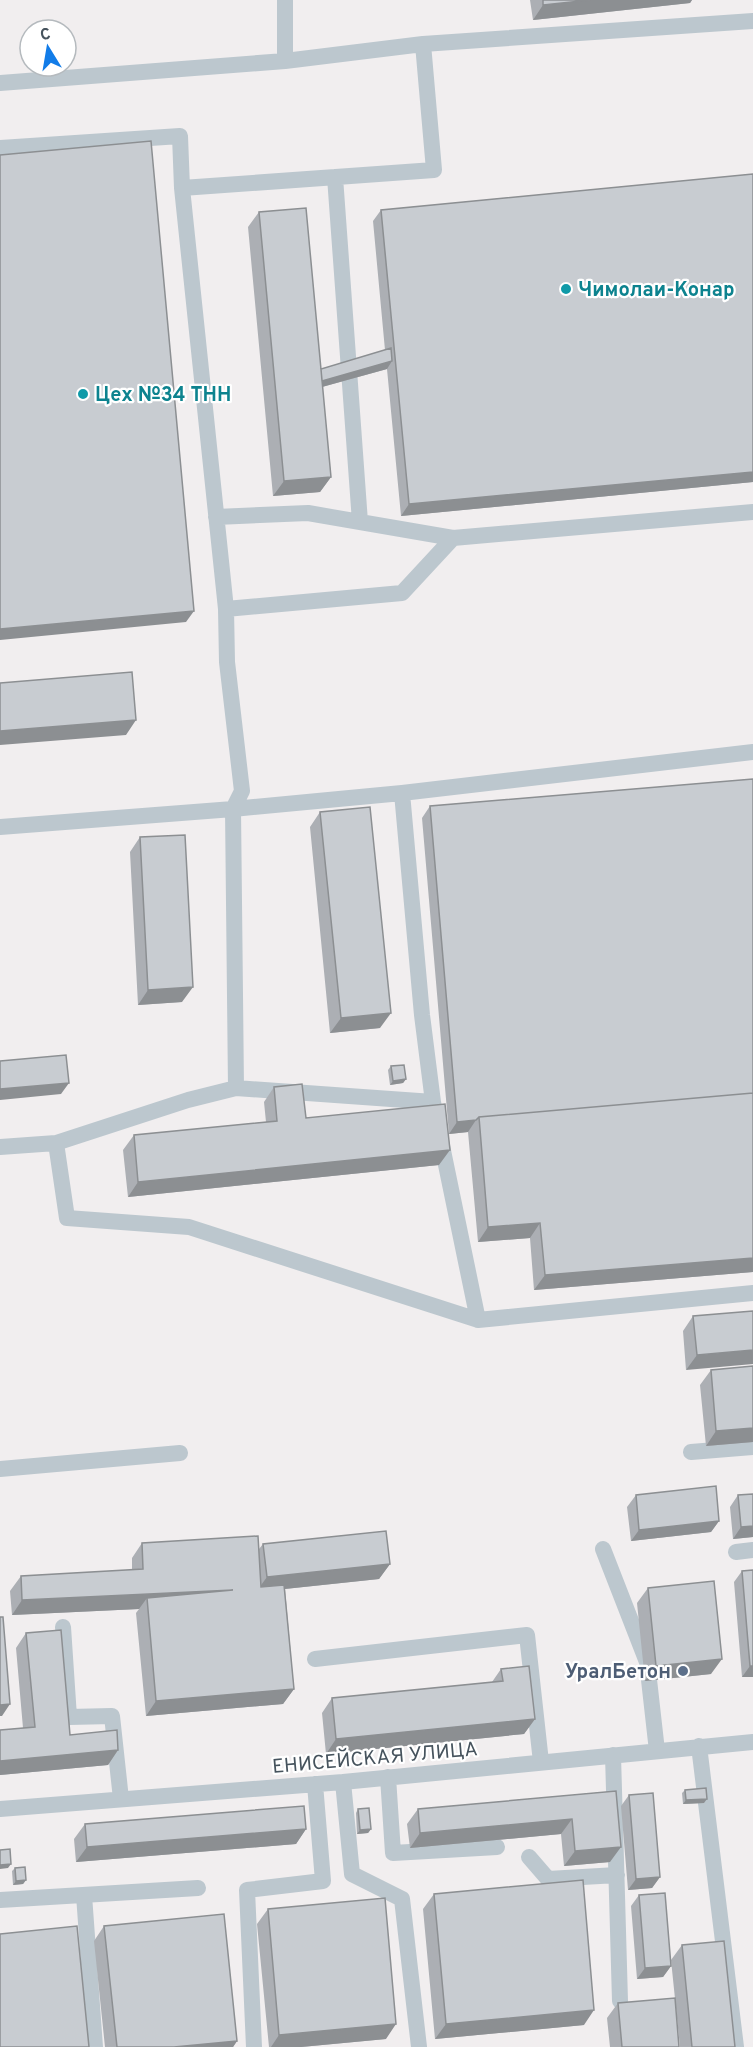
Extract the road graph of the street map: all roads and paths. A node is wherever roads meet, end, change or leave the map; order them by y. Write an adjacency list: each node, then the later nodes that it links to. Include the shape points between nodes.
1 (285, 0): 4 (street)
2 (753, 21): 3 (street)
3 (423, 44): 4 (street); 7 (street, via 434,170)
4 (285, 61): 5 (street)
5 (0, 83)
6 (0, 147): 8 (street, via 180,136)
7 (335, 177): 8 (street); 11 (street)
8 (182, 188): 10 (street)
9 (753, 512): 12 (street)
10 (216, 517): 11 (street, via 308,513); 13 (street)
11 (360, 522): 12 (street)
12 (453, 538): 13 (street, via 402,593)
13 (226, 609): 16 (street, via 242,791)
14 (753, 752): 15 (street)
15 (402, 793): 16 (street); 19 (street)
16 (233, 809): 17 (street); 18 (street)
17 (0, 827)
18 (236, 1088): 19 (street); 20 (street)
19 (433, 1102): 23 (street)
20 (56, 1143): 21 (street); 23 (street, via 67,1218 189,1227)
21 (0, 1147)
22 (753, 1293): 23 (street)
23 (478, 1320)
24 (753, 1447): 25 (street)
25 (691, 1452)
26 (180, 1453): 27 (street)
27 (0, 1469)
28 (603, 1549): 35 (street, via 647,1662)
29 (753, 1550): 30 (street)
30 (736, 1552)
31 (63, 1627): 41 (street, via 69,1717 112,1716)
32 (315, 1659): 37 (street, via 527,1635)
33 (753, 1742): 34 (street, ЕНИСЕЙСКАЯ УЛИЦА)
34 (699, 1746): 35 (street, ЕНИСЕЙСКАЯ УЛИЦА); 53 (street)
35 (657, 1750): 36 (street, ЕНИСЕЙСКАЯ УЛИЦА)
36 (613, 1755): 37 (street, ЕНИСЕЙСКАЯ УЛИЦА); 45 (street)
37 (541, 1762): 38 (street, ЕНИСЕЙСКАЯ УЛИЦА)
38 (388, 1777): 39 (street, ЕНИСЕЙСКАЯ УЛИЦА); 43 (street, via 393,1853)
39 (343, 1782): 40 (street, ЕНИСЕЙСКАЯ УЛИЦА); 52 (street, via 352,1874 402,1899)
40 (315, 1784): 41 (street, ЕНИСЕЙСКАЯ УЛИЦА); 51 (street, via 323,1881 247,1890)
41 (122, 1799): 42 (street, ЕНИСЕЙСКАЯ УЛИЦА)
42 (0, 1809)
43 (497, 1847)
44 (529, 1857): 45 (street, via 548,1879)
45 (617, 1875): 49 (street)
46 (198, 1888): 47 (street)
47 (84, 1895): 48 (street); 50 (street)
48 (0, 1900)
49 (620, 2001)
50 (95, 2047)
51 (254, 2047)
52 (419, 2047)
53 (736, 2047)

